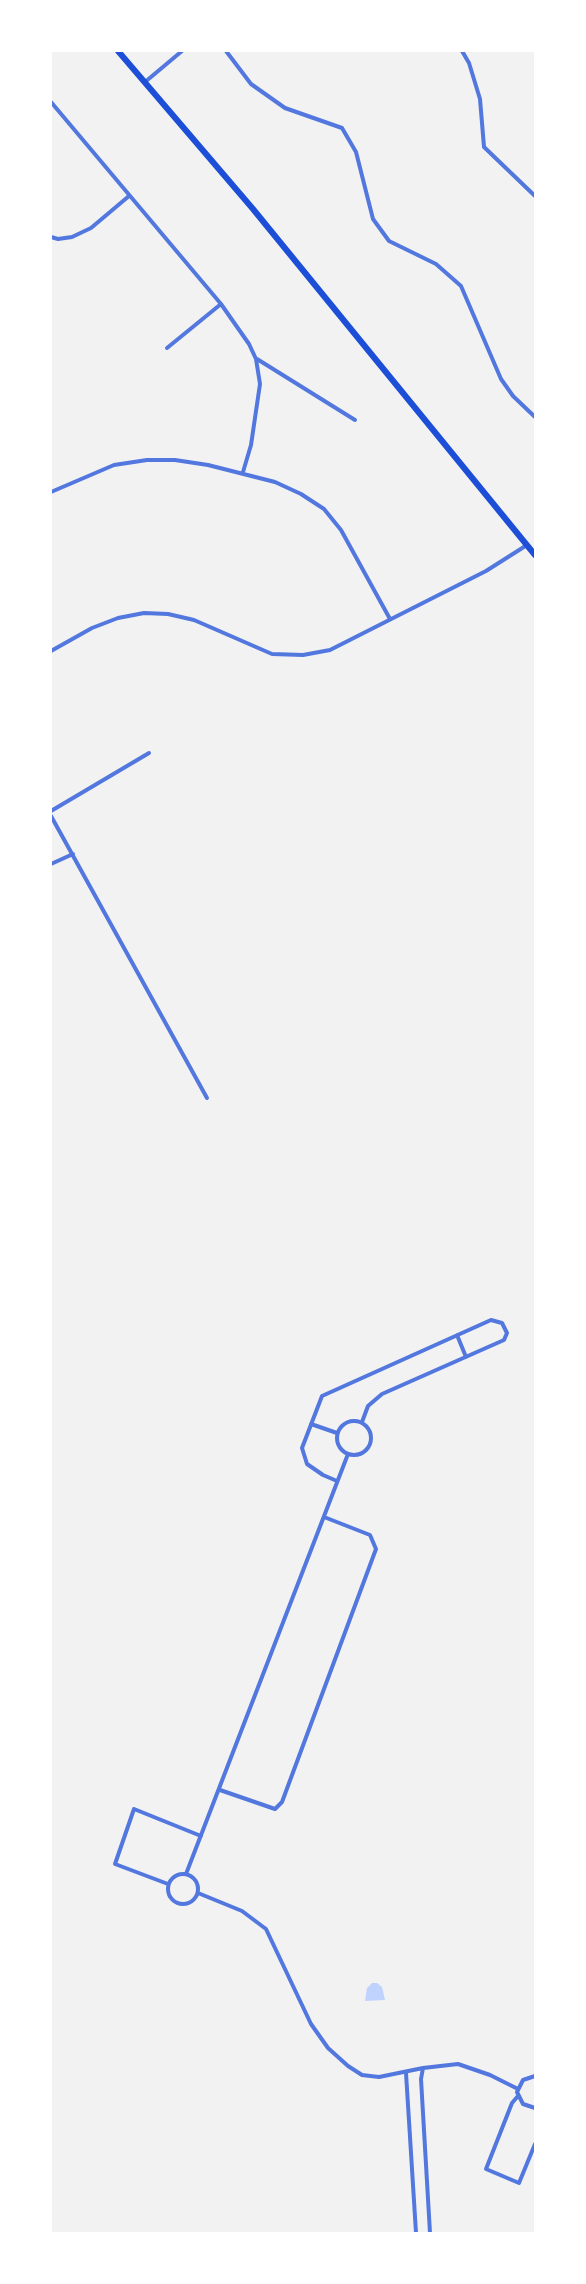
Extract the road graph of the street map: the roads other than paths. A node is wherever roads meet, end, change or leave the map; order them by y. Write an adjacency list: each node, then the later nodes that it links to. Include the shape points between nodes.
1 (118, 51): 5 (main road)
2 (182, 51): 5 (street)
3 (226, 51): 13 (street, via 251,84 285,108 342,128 356,152 374,219 389,241 436,264 461,286 501,379)
4 (462, 51): 8 (street, via 480,99 484,147)
5 (144, 83): 17 (main road, via 253,209)
6 (51, 102): 7 (street)
7 (129, 196): 9 (street, via 91,228 72,237); 10 (street)
8 (535, 196)
9 (51, 237)
10 (221, 304): 11 (street); 12 (street)
11 (166, 348)
12 (256, 359): 14 (street); 15 (street, via 260,384)
13 (535, 417)
14 (355, 420)
15 (243, 472): 16 (street, via 175,460 147,460 114,465); 19 (street, via 275,482 324,509 356,553)
16 (51, 492)
17 (527, 546): 18 (main road); 19 (street)
18 (535, 555)
19 (390, 619): 20 (street, via 330,650 303,655 272,654 194,620 144,613 92,628)
20 (51, 651)
21 (149, 753): 22 (street)
22 (51, 811)
23 (51, 816): 24 (street)
24 (73, 855): 25 (street); 26 (street)
25 (51, 864)
26 (207, 1098)
27 (456, 1335): 28 (street); 28 (street, via 491,1320 502,1323 507,1334 504,1340); 30 (street, via 322,1396)
28 (466, 1358): 29 (street, via 382,1394 368,1407)
29 (362, 1422): 31 (street, via 349,1421); 32 (street, via 370,1431 370,1445 358,1455)
30 (311, 1424): 31 (street); 33 (street, via 302,1448 307,1464)
31 (338, 1433): 32 (street, via 337,1442)
32 (348, 1454): 33 (street)
33 (337, 1481): 34 (street)
34 (324, 1517): 35 (street); 35 (street, via 370,1535 376,1549 282,1802 275,1809)
35 (220, 1790): 36 (street)
36 (201, 1836): 37 (street); 38 (street, via 134,1809 115,1864)
37 (186, 1874): 38 (street, via 177,1875); 39 (street, via 197,1883)
38 (168, 1884): 39 (street, via 170,1898 178,1904 188,1904)
39 (198, 1893): 41 (street, via 242,1911 267,1929 311,2024 328,2048 348,2066 362,2075)
40 (423, 2068): 41 (street); 43 (street, via 458,2064); 48 (street)
41 (406, 2073): 47 (street)
42 (535, 2076): 43 (street, via 523,2080)
43 (518, 2089): 44 (street)
44 (518, 2096): 45 (street, via 523,2104); 46 (street, via 486,2169 519,2183)
45 (535, 2108)
46 (535, 2144)
47 (416, 2233)
48 (430, 2233)

